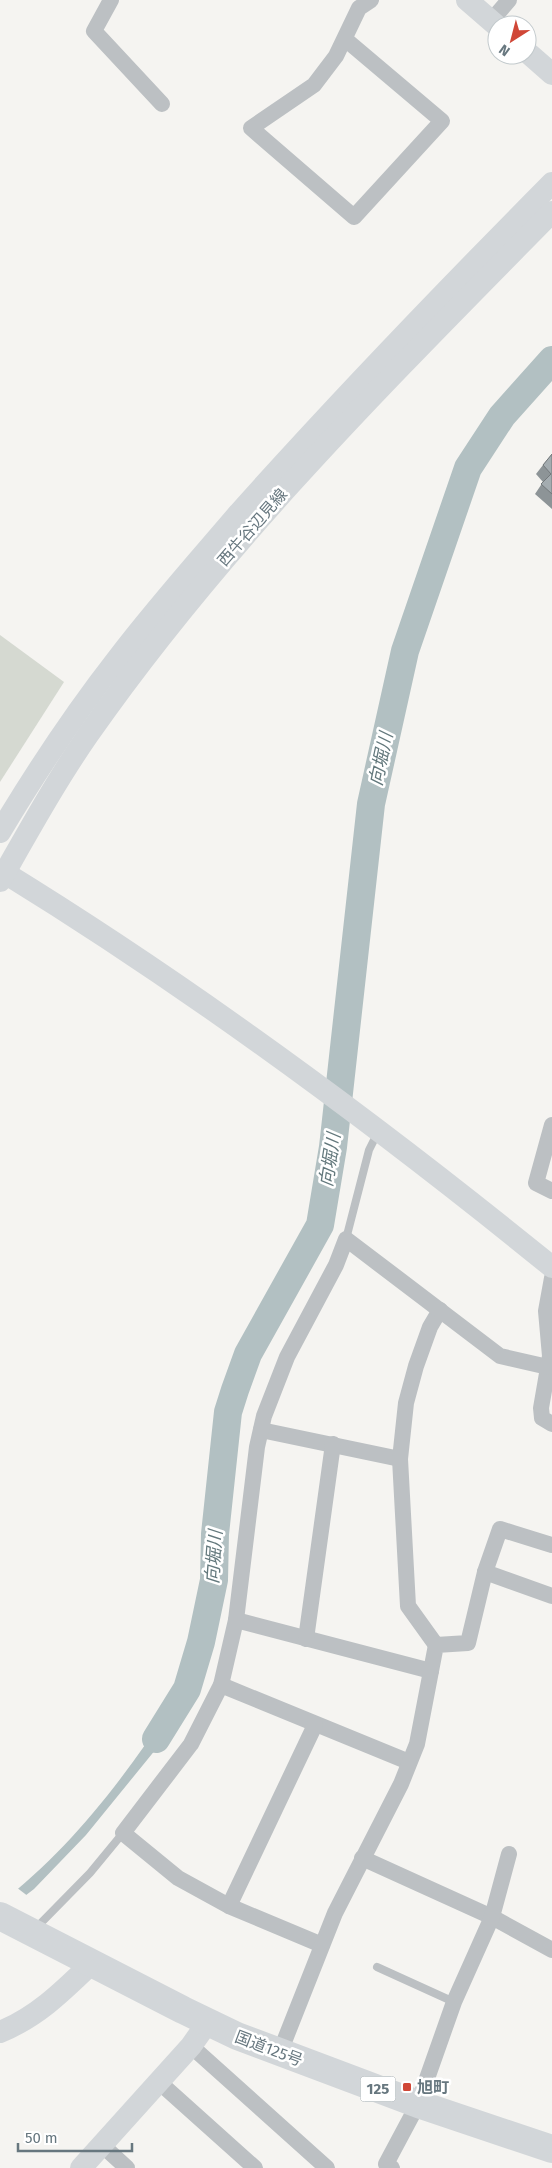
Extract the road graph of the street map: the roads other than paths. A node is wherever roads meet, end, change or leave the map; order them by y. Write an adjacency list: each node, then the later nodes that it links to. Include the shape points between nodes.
1 (111, 0): 10 (street, via 94,30)
2 (371, 0): 7 (street, via 359,8)
3 (467, 0): 6 (street)
4 (509, 0): 5 (street)
5 (500, 15)
6 (487, 18)
7 (345, 38): 7 (street, via 314,85 251,128 354,217 442,121)
8 (537, 61): 9 (street)
9 (552, 74)
10 (162, 104)
11 (552, 183): 13 (street, 西牛谷辺見線, via 332,409 152,614 72,720)
12 (552, 212): 14 (street, 西牛谷辺見線, via 310,462 235,546 87,736)
13 (0, 832)
14 (2, 875): 16 (street, via 172,981)
15 (552, 1125): 17 (street, via 536,1183)
16 (379, 1130): 18 (lane, via 369,1150); 19 (street)
17 (552, 1191)
18 (346, 1239): 21 (street); 24 (street, via 336,1265 287,1357)
19 (552, 1267)
20 (552, 1278): 22 (street, via 546,1311)
21 (440, 1310): 22 (street, via 500,1356); 26 (street, via 430,1327 406,1403)
22 (548, 1367): 23 (street, via 541,1408 542,1418)
23 (552, 1424)
24 (260, 1430): 25 (street); 30 (street)
25 (333, 1444): 26 (street); 31 (street)
26 (400, 1459): 32 (street, via 408,1606)
27 (552, 1545): 28 (street, via 500,1529)
28 (485, 1572): 29 (street); 32 (street, via 468,1642)
29 (552, 1596)
30 (236, 1620): 31 (street); 34 (street)
31 (306, 1639): 33 (street)
32 (436, 1645): 33 (street)
33 (431, 1671): 36 (street, via 417,1744)
34 (221, 1685): 35 (street); 37 (street, via 191,1744)
35 (315, 1725): 36 (street); 40 (street)
36 (409, 1762): 39 (street)
37 (123, 1833): 40 (street, via 178,1878); 42 (lane, via 90,1873)
38 (509, 1854): 41 (street)
39 (362, 1858): 41 (street); 43 (street)
40 (229, 1906): 43 (street)
41 (492, 1917): 44 (street); 47 (street)
42 (16, 1924): 45 (highway, 国道125号 / 125)
43 (322, 1945): 51 (street)
44 (552, 1950)
45 (92, 1963): 48 (highway, 国道125号 / 125); 49 (street, via 40,2011)
46 (377, 1967): 47 (lane)
47 (454, 2002): 53 (street)
48 (208, 2022): 50 (street); 51 (highway, 国道125号 / 125)
49 (0, 2032)
50 (191, 2046): 52 (street); 59 (street)
51 (280, 2052): 53 (highway, 国道125号 / 125)
52 (159, 2082): 54 (street); 58 (street)
53 (418, 2104): 55 (highway, 国道125号 / 125); 60 (street, via 386,2164)
54 (102, 2145): 56 (street); 57 (street)
55 (552, 2149)
56 (81, 2168)
57 (127, 2168)
58 (256, 2168)
59 (327, 2168)
60 (392, 2168)

